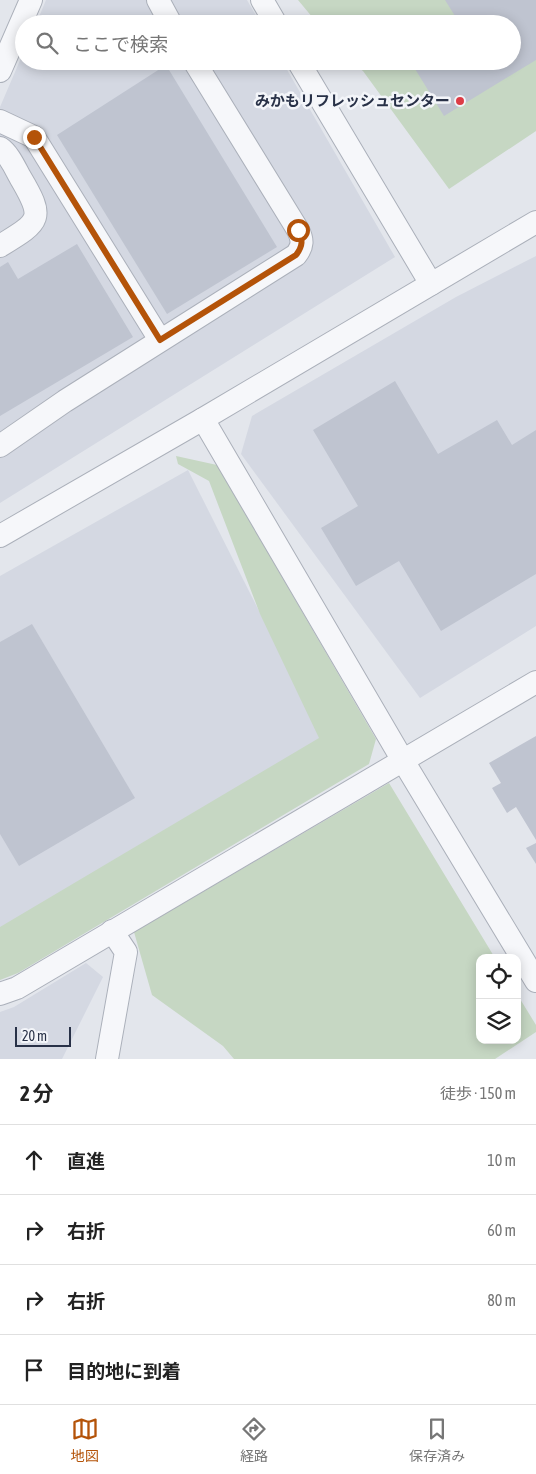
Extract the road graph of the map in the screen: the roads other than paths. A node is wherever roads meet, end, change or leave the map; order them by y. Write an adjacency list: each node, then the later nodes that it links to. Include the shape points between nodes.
1 (31, 0): 4 (street)
2 (158, 0): 5 (street)
3 (262, 0): 6 (street)
4 (24, 15)
5 (166, 15)
6 (271, 15)
7 (15, 36): 8 (street)
8 (0, 70)
9 (200, 70): 16 (street, via 298,230 301,248 296,255)
10 (303, 70): 15 (street)
11 (0, 121): 16 (street, via 34,137)
12 (0, 148): 14 (street, via 36,203 36,217 26,230)
13 (536, 222): 15 (street)
14 (0, 246)
15 (431, 284): 17 (street)
16 (160, 340): 18 (street)
17 (203, 419): 19 (street); 21 (street)
18 (0, 446)
19 (0, 536)
20 (536, 682): 21 (street)
21 (402, 759): 22 (street); 23 (street)
22 (112, 931): 24 (street, via 17,988); 25 (street, via 126,952)
23 (536, 981)
24 (0, 994)
25 (107, 1059)

